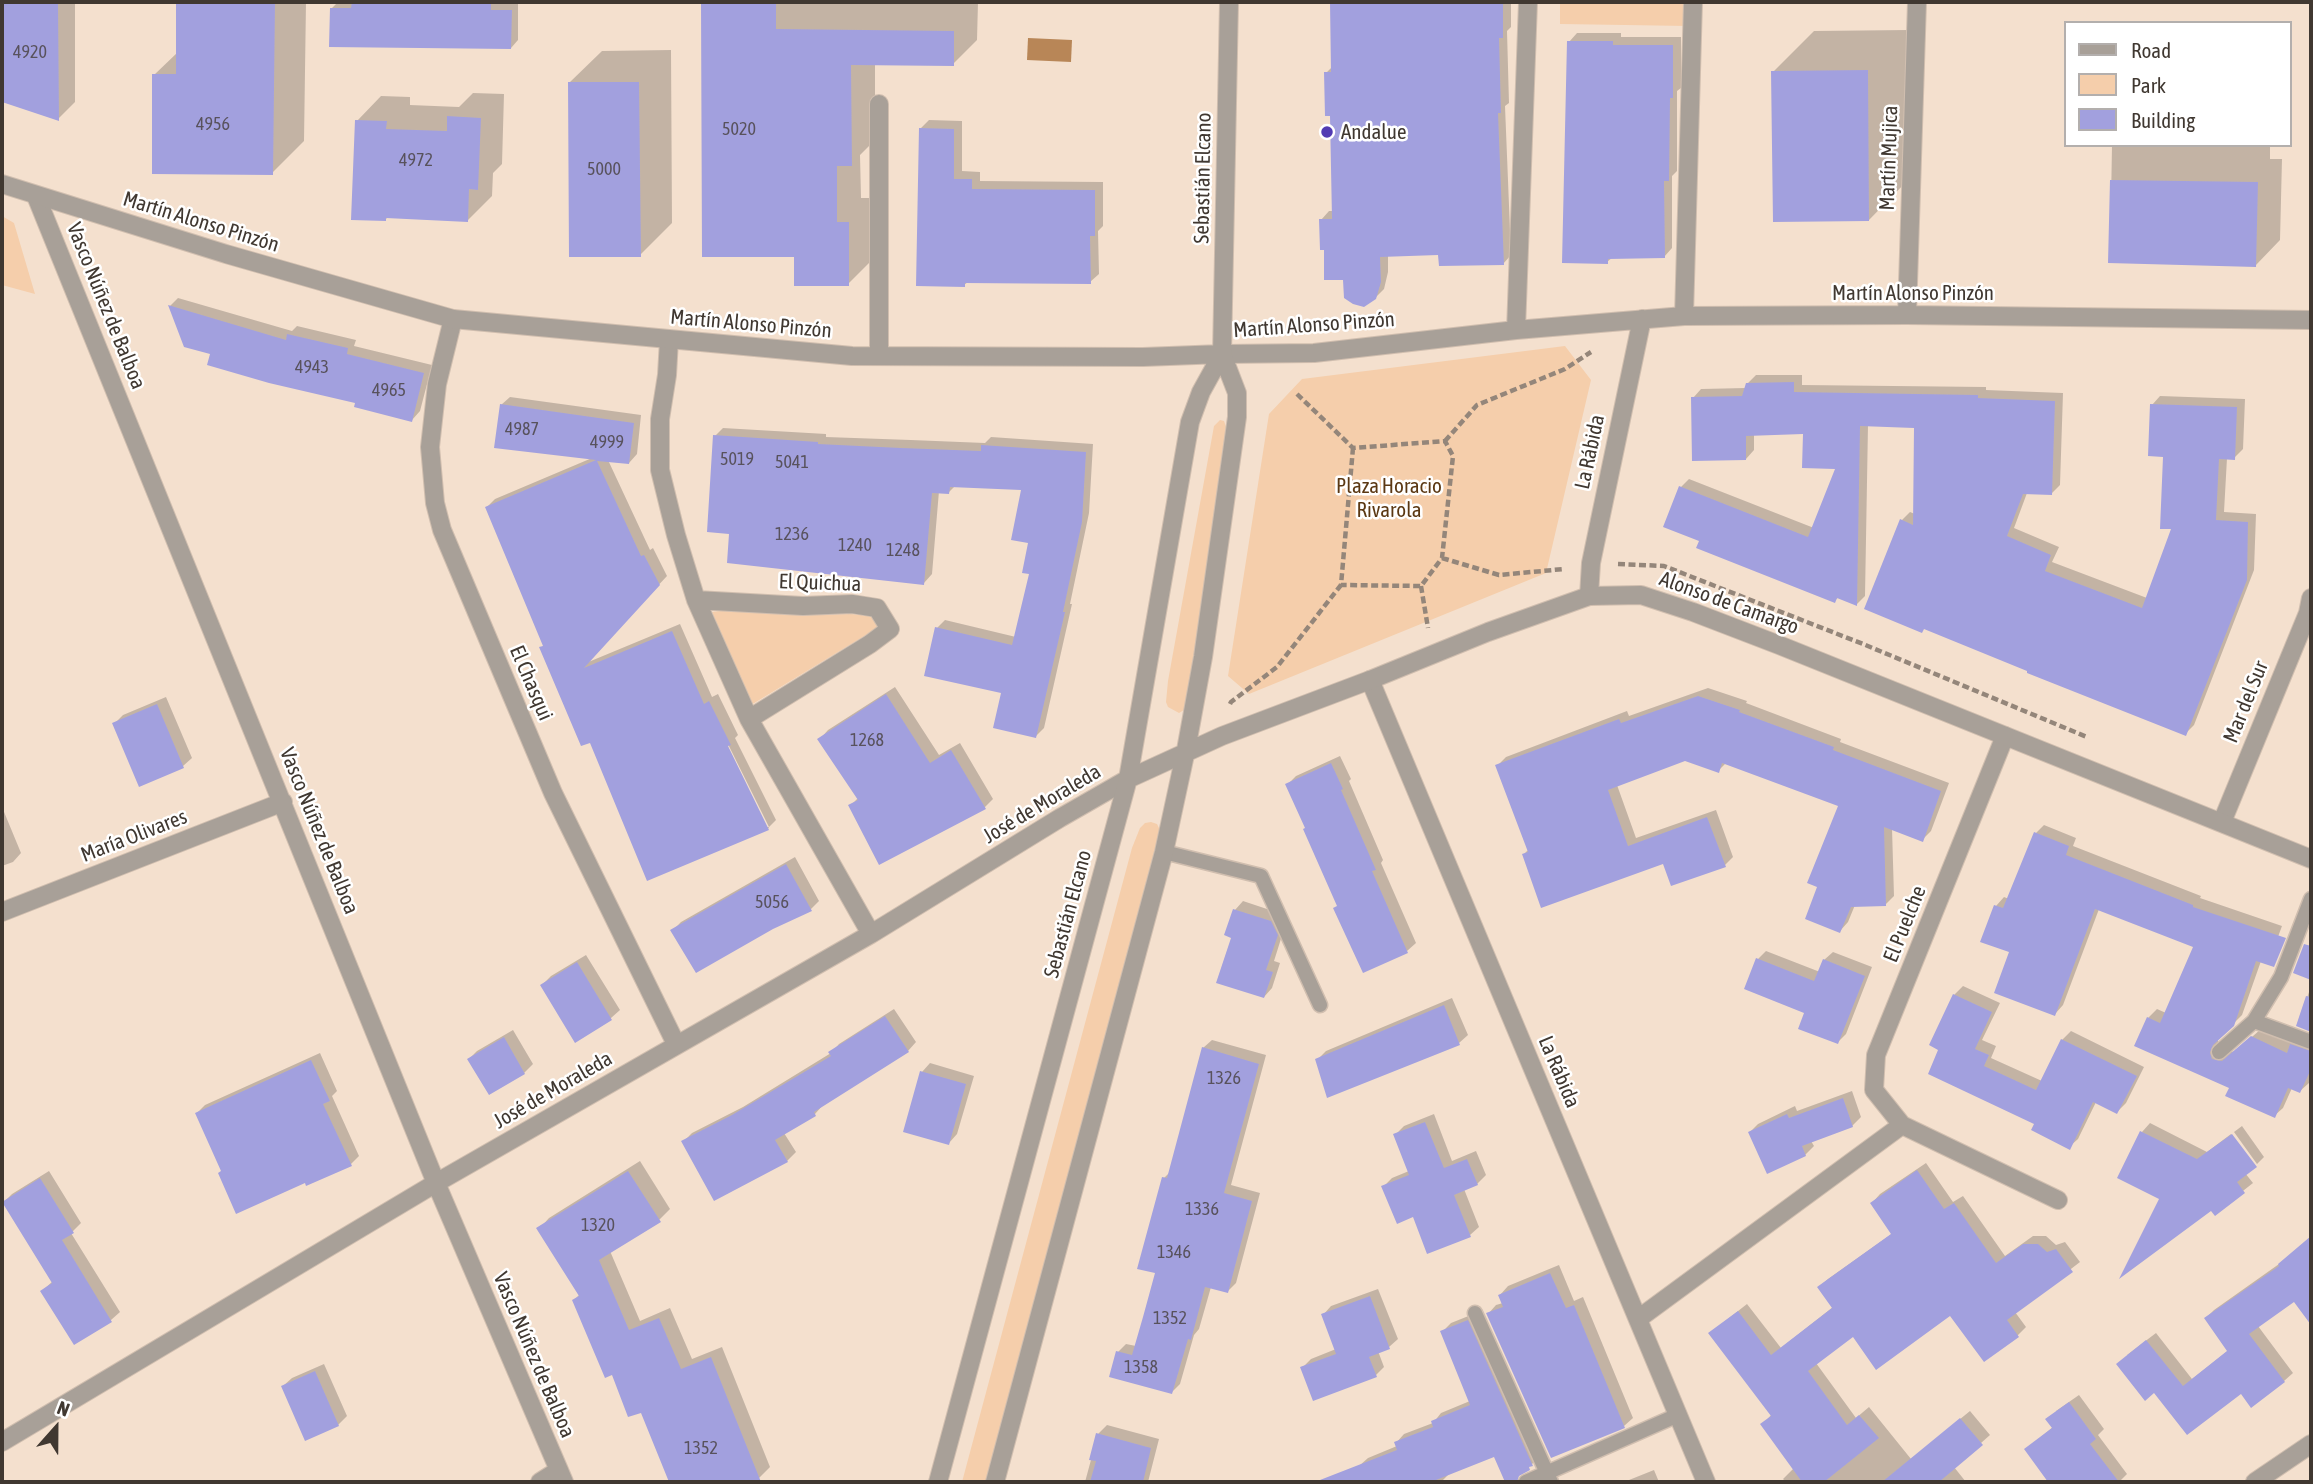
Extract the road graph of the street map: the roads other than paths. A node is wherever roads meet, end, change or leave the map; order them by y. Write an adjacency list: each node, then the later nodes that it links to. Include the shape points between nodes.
1 (1229, 2): 15 (street, Sebastián Elcano)
2 (1528, 2): 13 (street)
3 (1693, 2): 9 (street)
4 (1917, 2): 8 (street, Martín Mujica)
5 (879, 104): 16 (street)
6 (2, 184): 7 (street, Martín Alonso Pinzón)
7 (36, 196): 10 (street, Martín Alonso Pinzón); 25 (street, Vasco Núñez de Balboa)
8 (1908, 315): 9 (street, Martín Alonso Pinzón); 12 (street, Martín Alonso Pinzón)
9 (1684, 316): 11 (street, Martín Alonso Pinzón)
10 (453, 319): 14 (street, Martín Alonso Pinzón); 35 (street, El Chasqui, via 437,384 430,447 442,530 552,793)
11 (1642, 319): 13 (street, Martín Alonso Pinzón); 17 (street, La Rábida, via 1591,563)
12 (2311, 320)
13 (1516, 330): 15 (street, Martín Alonso Pinzón, via 1314,353)
14 (669, 340): 16 (street, Martín Alonso Pinzón); 19 (street, via 660,419 660,470)
15 (1222, 354): 16 (street, Martín Alonso Pinzón); 23 (street, Sebastián Elcano, via 1237,393 1237,417); 24 (street, Sebastián Elcano, via 1191,422)
16 (879, 356)
17 (1589, 596): 20 (street, Alonso de Camargo); 22 (street, Alonso de Camargo, via 1641,596 1693,611)
18 (2311, 598): 26 (street, Mar del Sur)
19 (696, 600): 21 (street); 21 (street, El Quichua, via 852,604 877,608 890,629)
20 (1370, 680): 23 (street, Alonso de Camargo); 41 (street, La Rábida)
21 (749, 719): 31 (street)
22 (2005, 736): 26 (street, Alonso de Camargo); 37 (street, El Puelche, via 1876,1055 1874,1090)
23 (1186, 750): 24 (street, Alonso de Camargo); 27 (street, Sebastián Elcano)
24 (1128, 779): 31 (street, José de Moraleda); 48 (street, Sebastián Elcano)
25 (283, 802): 30 (street, María Olivares); 38 (street, Vasco Núñez de Balboa)
26 (2221, 822): 28 (street, Alonso de Camargo)
27 (1164, 852): 32 (lane, via 1261,876); 49 (street, Sebastián Elcano)
28 (2311, 859)
29 (2311, 900): 33 (lane, via 2281,977)
30 (2, 912)
31 (871, 934): 35 (street, José de Moraleda)
32 (1320, 1005)
33 (2254, 1021): 34 (lane); 36 (lane)
34 (2311, 1042)
35 (676, 1044): 38 (street, José de Moraleda)
36 (2219, 1052)
37 (1902, 1125): 39 (street, El Puelche); 41 (street)
38 (436, 1183): 43 (street, José de Moraleda); 45 (street, Vasco Núñez de Balboa)
39 (2058, 1200)
40 (1475, 1314): 46 (lane)
41 (1638, 1319): 42 (street, La Rábida)
42 (1678, 1415): 46 (lane); 51 (street, La Rábida)
43 (2, 1442)
44 (2311, 1444): 52 (street)
45 (561, 1476): 47 (street)
46 (1548, 1478): 50 (lane)
47 (540, 1482)
48 (938, 1482)
49 (995, 1482)
50 (1526, 1482)
51 (1706, 1482)
52 (2255, 1482)

